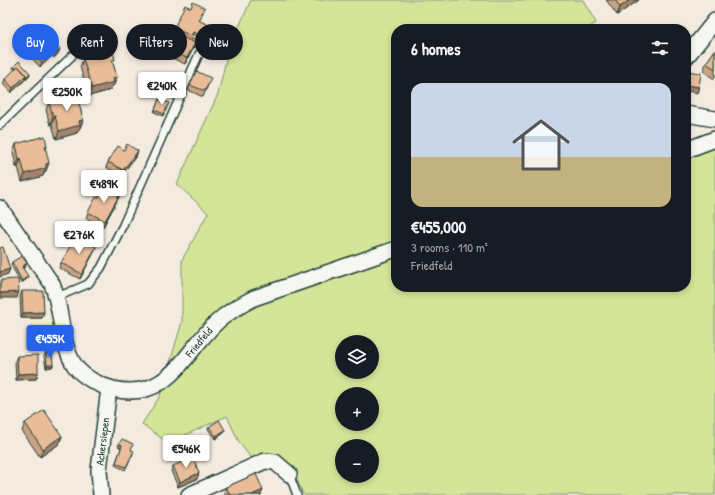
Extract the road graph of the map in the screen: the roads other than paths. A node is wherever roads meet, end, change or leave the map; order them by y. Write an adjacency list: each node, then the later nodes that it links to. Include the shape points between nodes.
1 (715, 21): 2 (street)
2 (691, 51)
3 (68, 60): 7 (lane)
4 (196, 60): 12 (lane, via 102,268 88,284)
5 (691, 115): 6 (street)
6 (715, 119)
7 (0, 125)
8 (715, 140): 9 (street)
9 (691, 148)
10 (0, 208): 12 (street, Friedfeld, via 49,277)
11 (391, 252): 13 (street, Friedfeld, via 274,290 238,307 218,321 182,364 156,385 132,391)
12 (56, 297): 13 (street, Friedfeld, via 64,340 76,366 96,383)
13 (108, 388): 15 (street, Ackersiepen, via 98,470)
14 (289, 474): 16 (street, via 275,462 266,461); 17 (lane)
15 (101, 495)
16 (188, 495)
17 (297, 495)

